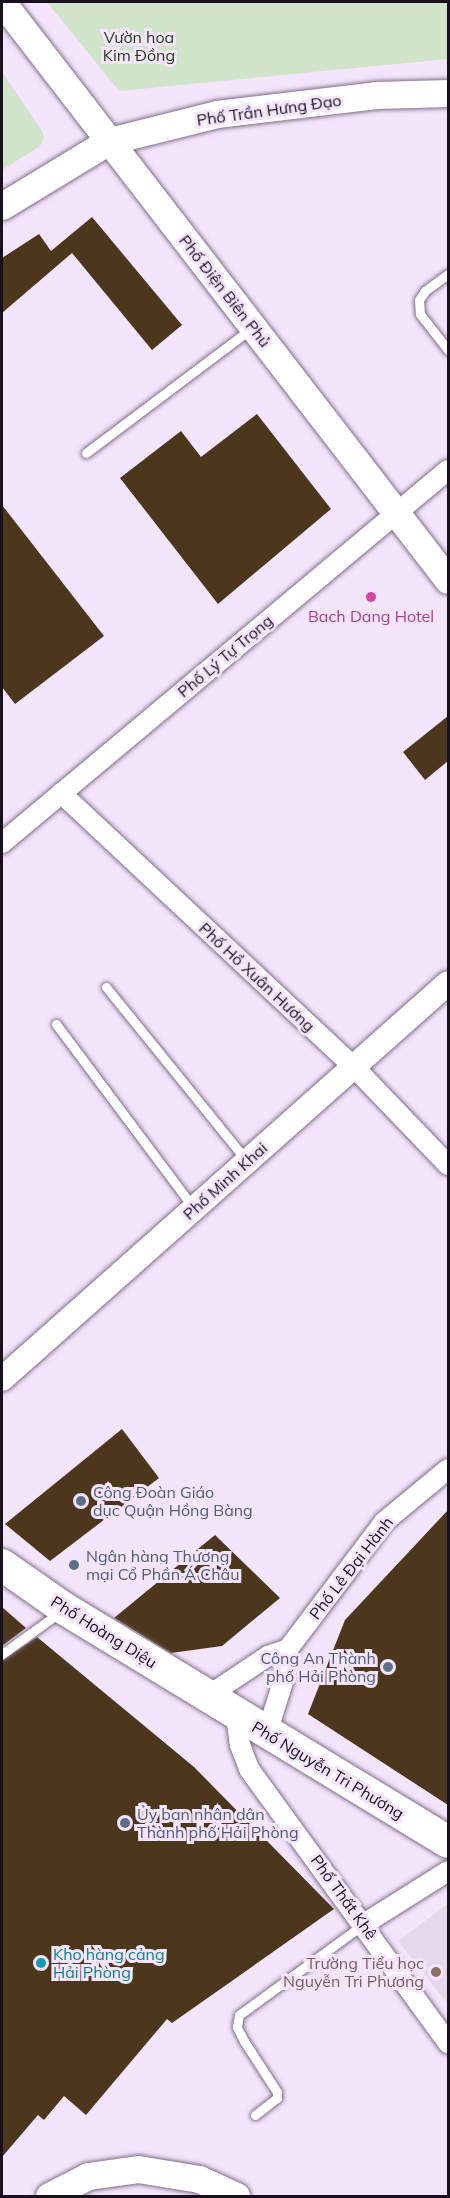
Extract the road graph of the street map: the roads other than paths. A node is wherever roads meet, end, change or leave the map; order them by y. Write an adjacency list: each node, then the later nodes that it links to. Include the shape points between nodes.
1 (2, 2): 3 (main road, Phố Điện Biên Phủ)
2 (448, 93): 3 (main road, Phố Trần Hưng Đạo, via 376,95 217,114)
3 (109, 141): 4 (main road, Phố Trần Hưng Đạo); 6 (main road, Phố Điện Biên Phủ)
4 (2, 206)
5 (448, 274): 7 (lane, via 424,291 419,300 420,314)
6 (254, 327): 8 (lane); 10 (main road, Phố Điện Biên Phủ)
7 (448, 350)
8 (86, 453)
9 (448, 470): 10 (street, Phố Lý Tự Trọng)
10 (398, 512): 11 (main road, Phố Điện Biên Phủ); 12 (street, Phố Lý Tự Trọng)
11 (448, 580)
12 (61, 793): 13 (street, Phố Lý Tự Trọng); 17 (street, Phố Hồ Xuân Hương)
13 (2, 843)
14 (448, 983): 17 (street, Phố Minh Khai)
15 (106, 987): 18 (lane)
16 (56, 1024): 20 (lane)
17 (354, 1067): 18 (street, Phố Minh Khai); 19 (street, Phố Hồ Xuân Hương)
18 (248, 1161): 20 (street, Phố Minh Khai)
19 (448, 1165)
20 (194, 1209): 21 (street, Phố Minh Khai)
21 (2, 1379)
22 (448, 1468): 25 (street, Phố Lê Đại Hành, via 384,1522)
23 (2, 1565): 24 (main road, Phố Hoàng Diệu)
24 (65, 1609): 26 (lane); 27 (main road, Phố Hoàng Diệu)
25 (288, 1649): 27 (street, Phố Lê Đại Hành, via 268,1656); 29 (street, via 288,1669)
26 (2, 1654)
27 (208, 1696): 28 (main road, Phố Nguyễn Tri Phương)
28 (236, 1714): 29 (main road, Phố Nguyễn Tri Phương); 32 (street, Phố Thất Khê, via 240,1745 249,1768)
29 (267, 1733): 30 (main road, Phố Nguyễn Tri Phương)
30 (448, 1842)
31 (448, 1871): 32 (street)
32 (364, 1924): 33 (street, Phố Thất Khê); 34 (lane, via 239,2015 237,2027 277,2092 277,2098)
33 (448, 2043)
34 (255, 2115)
35 (49, 2196): 38 (main road, via 88,2176 138,2169 199,2179)
36 (63, 2196): 37 (main road, via 90,2181 114,2175 166,2176)
37 (227, 2196)
38 (236, 2196)

